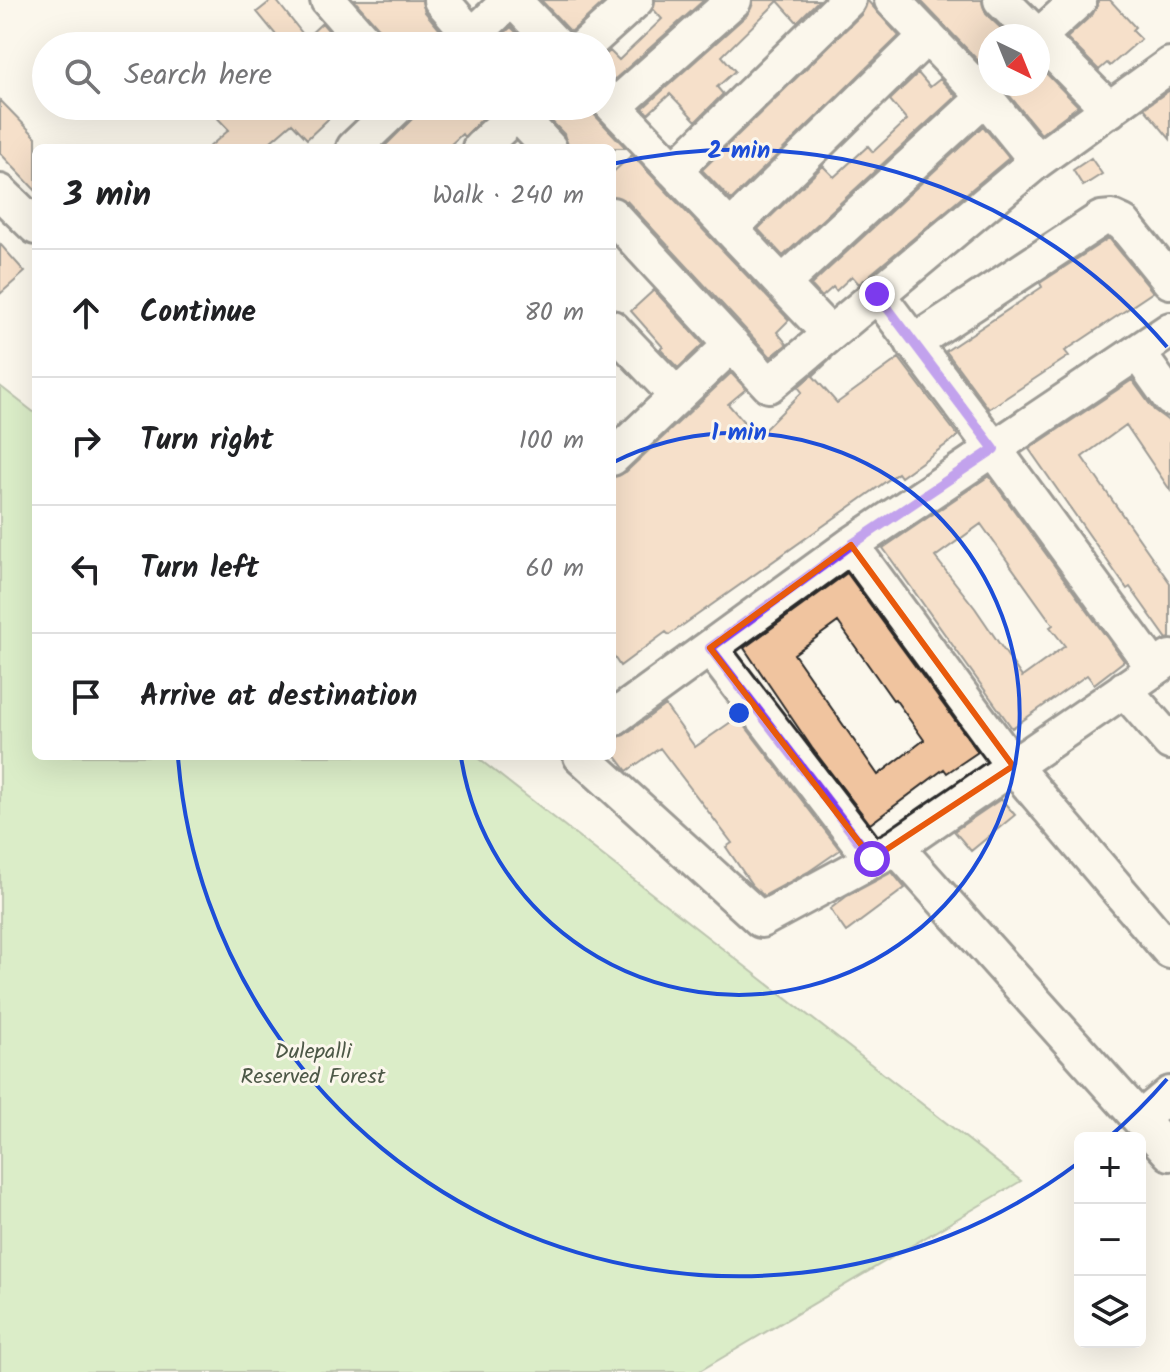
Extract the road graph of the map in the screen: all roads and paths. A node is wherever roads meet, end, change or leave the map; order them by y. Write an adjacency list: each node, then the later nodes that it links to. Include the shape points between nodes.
1 (328, 0): 12 (street)
2 (441, 0): 13 (street)
3 (512, 0): 14 (street); 15 (street)
4 (636, 0): 16 (street)
5 (734, 0): 20 (street)
6 (848, 0): 31 (street)
7 (892, 0): 17 (street)
8 (1001, 0): 10 (street)
9 (1079, 0): 11 (street)
10 (1025, 24)
11 (1050, 26)
12 (356, 32)
13 (461, 32)
14 (477, 32)
15 (543, 32)
16 (601, 32)
17 (927, 36): 21 (street); 35 (street)
18 (1050, 49): 23 (street)
19 (1170, 65): 23 (street)
20 (616, 94)
21 (985, 97): 30 (street); 37 (street)
22 (616, 108): 31 (street)
23 (1110, 110): 30 (street)
24 (383, 120): 27 (street)
25 (505, 120): 28 (street)
26 (523, 120): 29 (street)
27 (358, 144)
28 (484, 144)
29 (545, 144)
30 (1037, 161): 38 (street)
31 (674, 170): 35 (street)
32 (0, 192): 34 (street)
33 (616, 219): 43 (street)
34 (32, 223)
35 (730, 229): 37 (street)
36 (1170, 281): 42 (street, via 1123,223 1101,219)
37 (782, 284): 41 (street)
38 (877, 294): 41 (street); 42 (street)
39 (1170, 330): 44 (street)
40 (616, 332): 45 (street)
41 (830, 334): 43 (street, via 769,385)
42 (913, 343): 47 (street)
43 (732, 344): 45 (street)
44 (1138, 353): 46 (street); 47 (street)
45 (677, 396): 48 (street)
46 (1170, 398)
47 (994, 449): 49 (street); 51 (street)
48 (616, 454)
49 (851, 545): 50 (street); 56 (street)
50 (710, 648): 53 (street); 57 (street)
51 (1162, 663): 52 (street)
52 (1124, 689): 54 (street); 56 (street)
53 (616, 716)
54 (1170, 742)
55 (585, 760): 57 (street, via 761,920)
56 (1013, 766): 57 (street); 58 (street)
57 (884, 853): 60 (street)
58 (1170, 951)
59 (1170, 1094): 60 (street)
60 (1140, 1119): 61 (street)
61 (1170, 1153)

